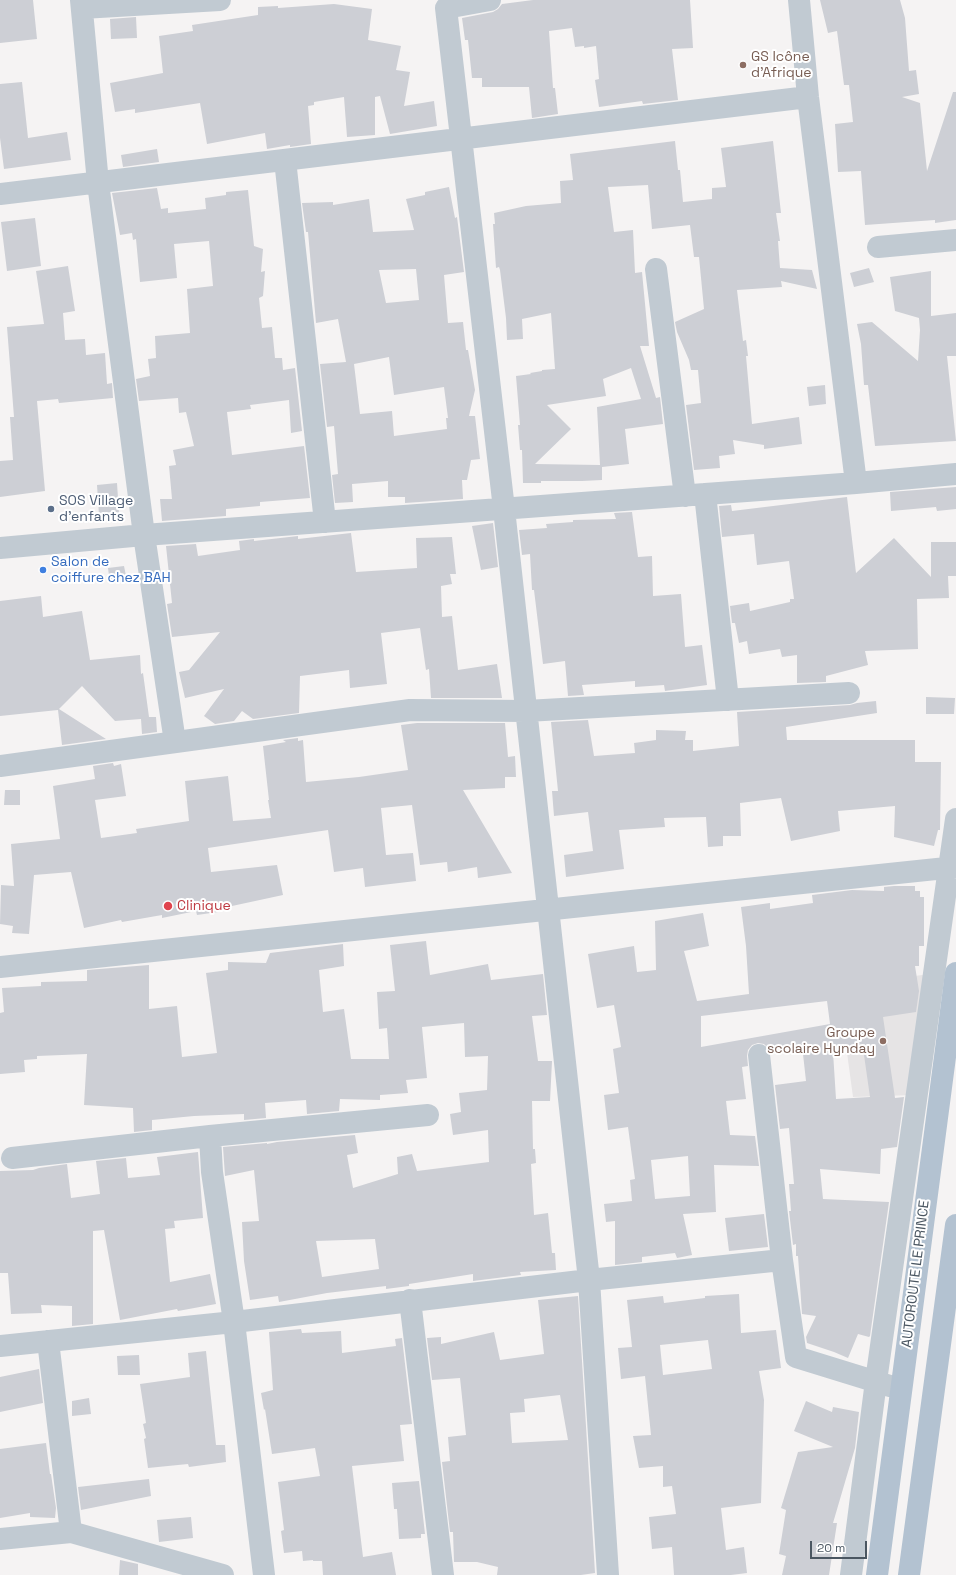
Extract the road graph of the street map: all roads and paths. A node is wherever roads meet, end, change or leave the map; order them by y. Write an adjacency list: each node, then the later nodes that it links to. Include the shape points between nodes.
1 (220, 0): 4 (street)
2 (490, 0): 6 (street, via 446,8)
3 (799, 0): 5 (street)
4 (82, 4): 8 (street)
5 (808, 97): 6 (street); 14 (street)
6 (462, 139): 7 (street); 16 (street)
7 (285, 160): 8 (street); 17 (street)
8 (98, 183): 9 (street); 18 (street)
9 (0, 194)
10 (956, 240): 11 (street)
11 (878, 247)
12 (656, 269): 15 (street)
13 (956, 474): 14 (street)
14 (856, 483): 15 (street)
15 (695, 495): 16 (street); 21 (street)
16 (504, 509): 17 (street); 22 (street)
17 (325, 522): 18 (street)
18 (144, 535): 19 (street); 23 (street)
19 (0, 548)
20 (849, 693): 21 (street)
21 (728, 700): 22 (street)
22 (526, 711): 23 (street, via 410,710); 27 (street)
23 (175, 742): 24 (street)
24 (0, 766)
25 (956, 819): 26 (street)
26 (953, 868): 27 (street); 41 (street)
27 (548, 910): 28 (street); 36 (street)
28 (0, 967)
29 (956, 973): 42 (main road, AUTOROUTE LE PRINCE)
30 (759, 1055): 35 (street)
31 (428, 1115): 32 (street)
32 (210, 1136): 33 (street); 38 (street, via 212,1172)
33 (12, 1158)
34 (956, 1225): 51 (main road)
35 (782, 1260): 36 (street); 41 (street, via 796,1357)
36 (588, 1280): 37 (street); 48 (street)
37 (410, 1300): 38 (street); 47 (street)
38 (234, 1322): 39 (street); 46 (street)
39 (48, 1341): 40 (street); 43 (street)
40 (0, 1346)
41 (876, 1381): 42 (street); 49 (street)
42 (901, 1389): 50 (main road, AUTOROUTE LE PRINCE)
43 (71, 1532): 44 (street); 45 (street)
44 (0, 1539)
45 (223, 1575)
46 (264, 1575)
47 (443, 1575)
48 (608, 1575)
49 (851, 1575)
50 (877, 1575)
51 (909, 1575)

